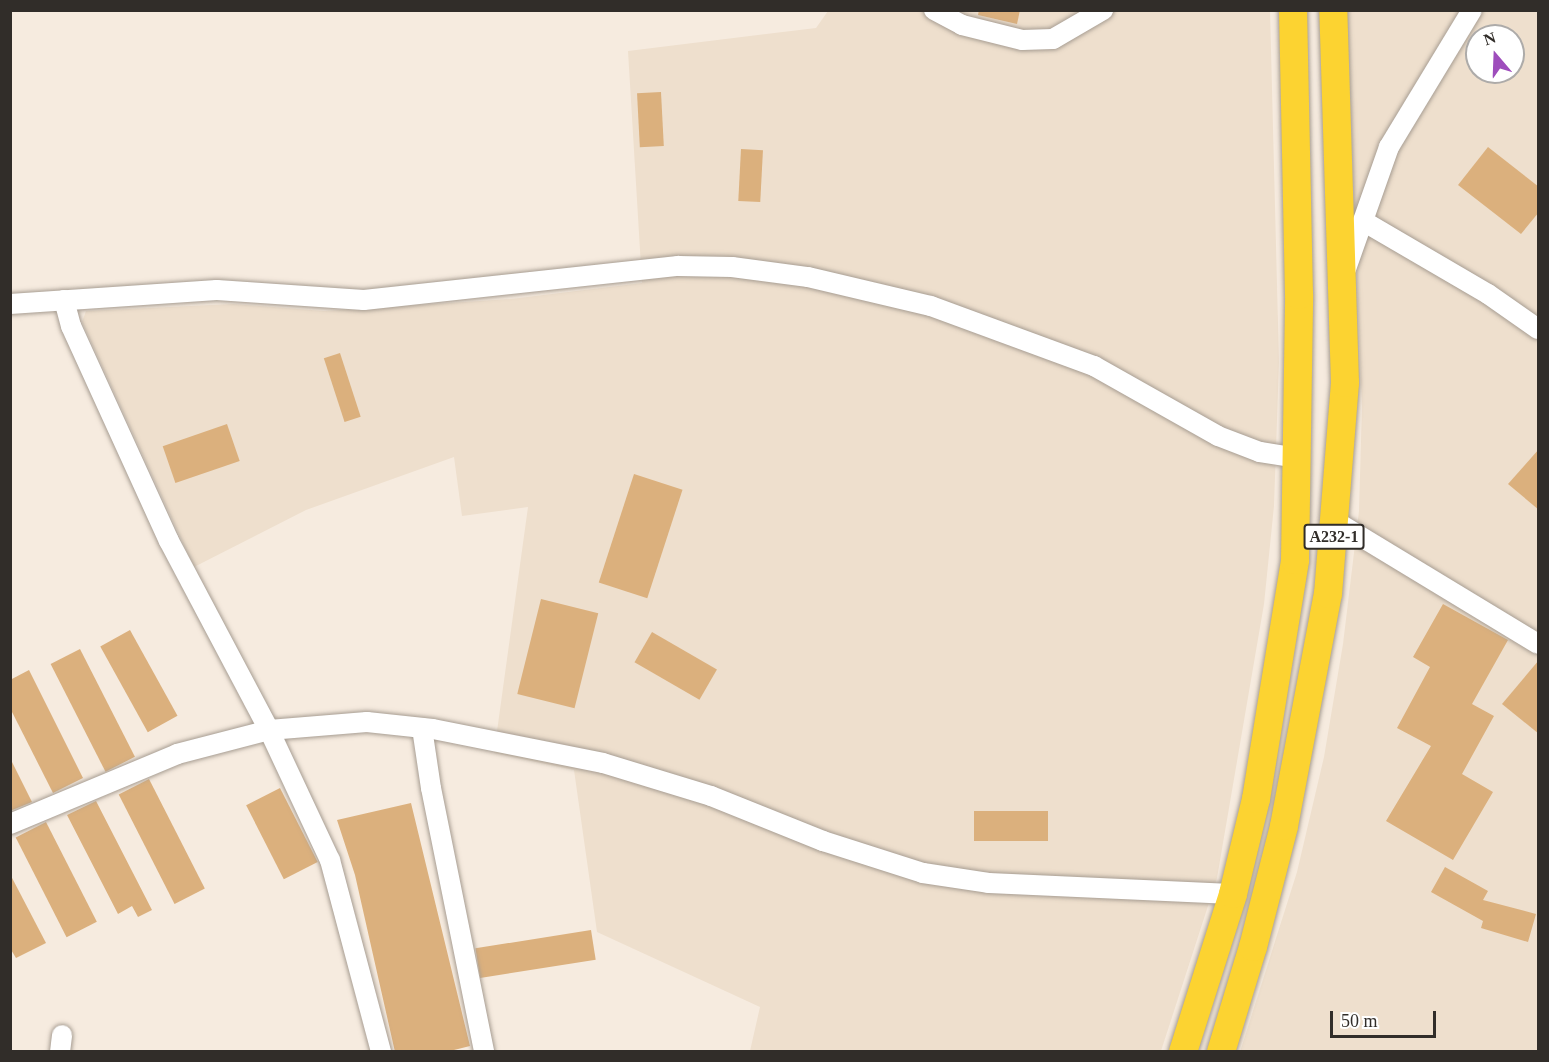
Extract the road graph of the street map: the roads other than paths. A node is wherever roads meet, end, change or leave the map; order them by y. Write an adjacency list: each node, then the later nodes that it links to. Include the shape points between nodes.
1 (934, 10): 2 (street, via 962,25 1022,40 1053,39)
2 (1103, 10)
3 (1293, 10): 11 (highway, A232-1)
4 (1333, 10): 7 (highway, A232-1)
5 (1472, 10): 6 (street, via 1389,147)
6 (1363, 221): 7 (street); 10 (street)
7 (1343, 277): 12 (highway, A232-1, via 1345,382)
8 (64, 300): 9 (street); 11 (street, via 217,290 364,300 678,266 732,267 808,277 931,306 1094,366 1218,436 1260,452); 15 (street, via 71,326 169,540)
9 (10, 304)
10 (1539, 329)
11 (1299, 458): 17 (highway, A232-1, via 1295,560 1256,799)
12 (1335, 520): 13 (street); 21 (highway, A232-1, via 1329,594 1284,826)
13 (1539, 644)
14 (422, 728): 15 (street, via 367,722); 17 (street, via 603,763 711,796 823,841 923,873 988,883); 19 (street)
15 (269, 730): 16 (street, via 177,754); 18 (street, via 330,860)
16 (10, 824)
17 (1233, 894): 20 (highway, A232-1)
18 (381, 1052)
19 (484, 1052)
20 (1183, 1052)
21 (1221, 1052)

